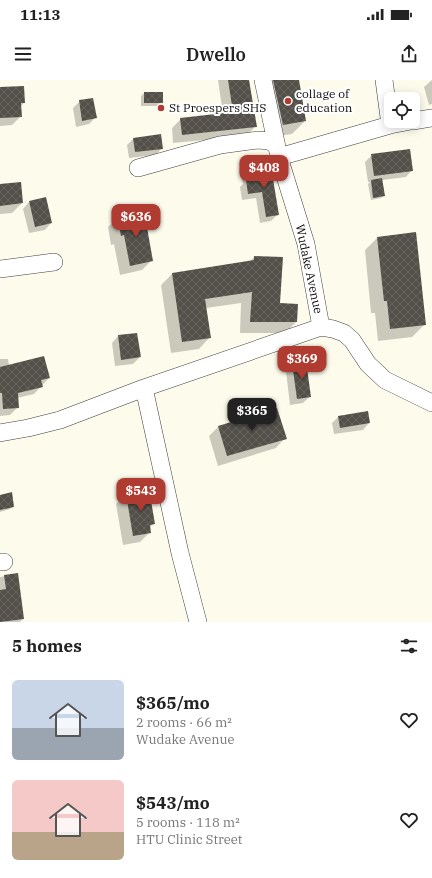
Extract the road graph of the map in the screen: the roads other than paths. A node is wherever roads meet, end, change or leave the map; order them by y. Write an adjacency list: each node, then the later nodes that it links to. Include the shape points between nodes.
1 (263, 80): 7 (street, Wudake Avenue)
2 (384, 80): 3 (street)
3 (386, 92)
4 (432, 118): 5 (street)
5 (420, 120)
6 (384, 126): 7 (street)
7 (278, 151): 8 (street, via 269,141 258,140 220,145); 11 (street, Wudake Avenue, via 306,244)
8 (138, 168)
9 (54, 262): 10 (street)
10 (0, 269)
11 (321, 327): 12 (street, Wudake Avenue); 13 (street, via 344,333 352,340 368,364 386,380)
12 (144, 388): 14 (street, Wudake Avenue, via 60,420); 15 (street, via 180,553)
13 (432, 404)
14 (0, 433)
15 (198, 622)

